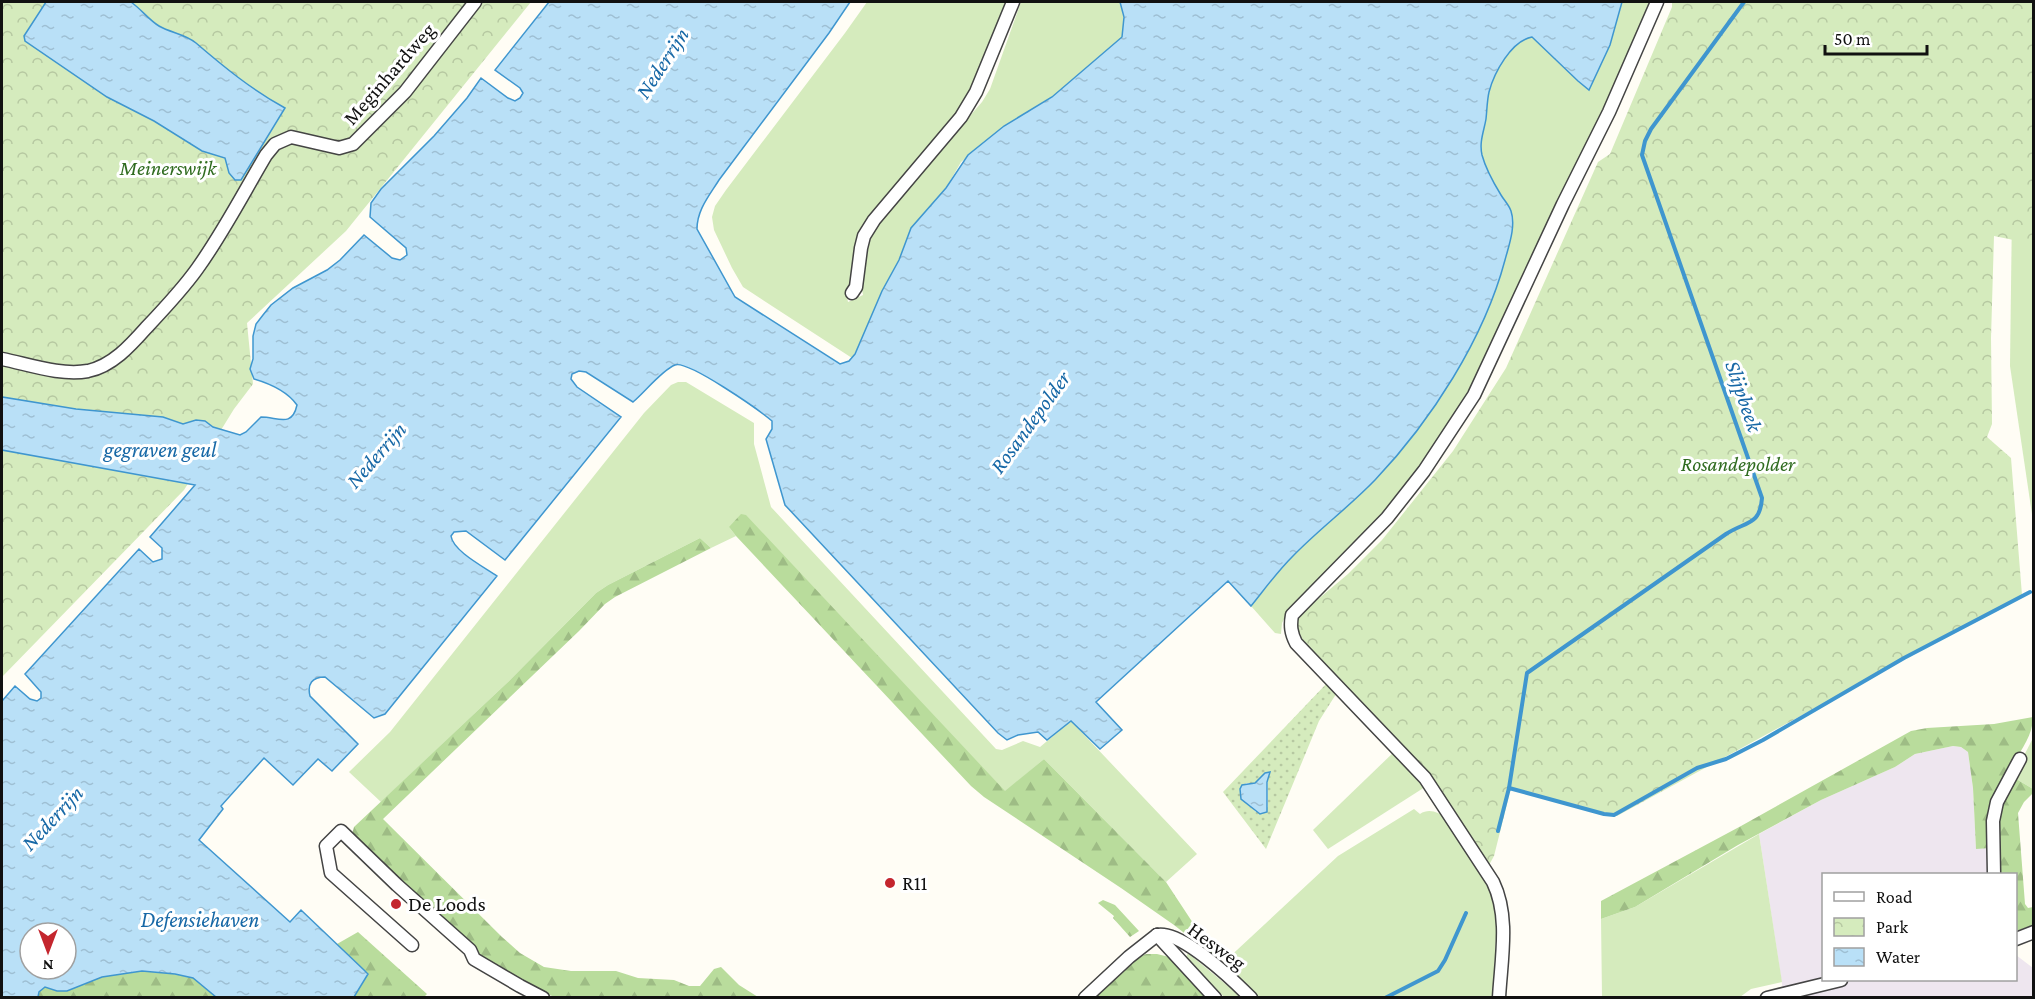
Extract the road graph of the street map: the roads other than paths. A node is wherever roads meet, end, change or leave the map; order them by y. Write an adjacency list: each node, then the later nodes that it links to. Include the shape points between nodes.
1 (475, 2): 5 (street, Meginhardweg, via 405,92 353,144 339,148 291,137 275,144 198,268 143,332 111,361 89,370 65,372)
2 (1013, 2): 4 (street, via 969,105 864,236)
3 (1657, 2): 17 (street, via 1610,112 1474,395 1424,471 1387,518 1292,615 1290,624 1296,644 1425,778 1493,882 1503,915)
4 (852, 293)
5 (2, 359)
6 (2020, 759): 7 (street, via 1997,802 1993,821)
7 (1994, 873)
8 (2034, 932): 10 (street)
9 (1156, 935): 14 (street); 15 (street); 16 (street, Hesweg, via 1169,935 1199,953)
10 (2017, 939)
11 (412, 945): 13 (street, via 331,873 326,846 341,831 470,950 474,959)
12 (1837, 981): 18 (street)
13 (543, 998)
14 (1085, 998)
15 (1215, 998)
16 (1251, 998)
17 (1499, 998)
18 (1767, 998)

